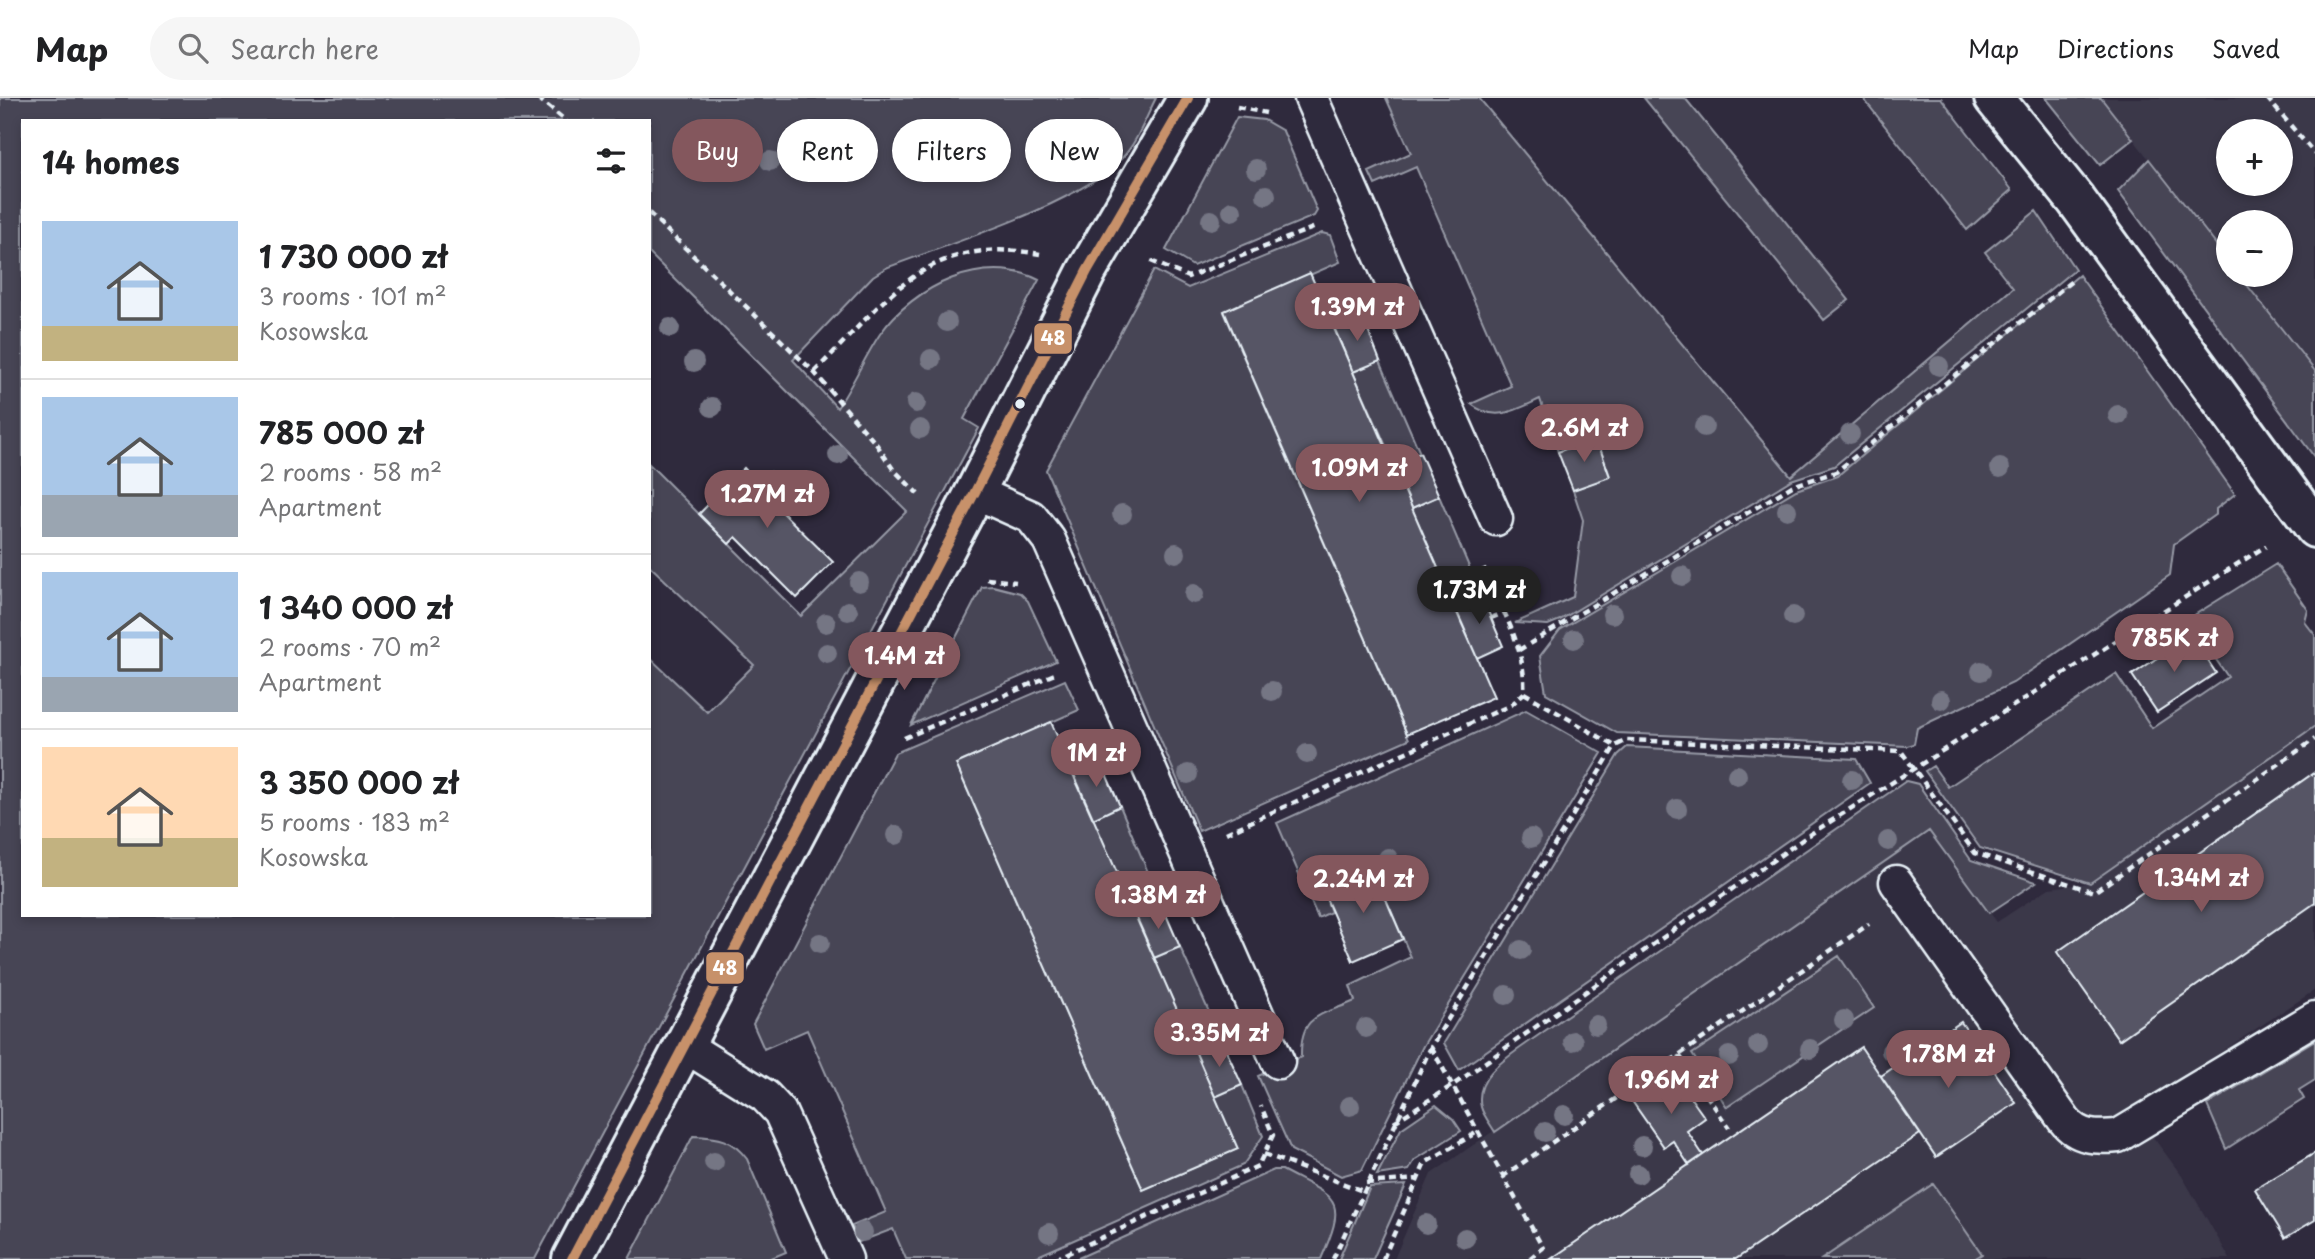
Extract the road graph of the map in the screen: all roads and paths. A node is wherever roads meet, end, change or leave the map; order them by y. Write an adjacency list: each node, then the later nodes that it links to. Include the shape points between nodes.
1 (538, 98): 6 (path)
2 (1188, 98): 11 (street)
3 (1311, 98): 15 (lane)
4 (1994, 98): 16 (street, via 2070,192)
5 (2267, 98): 7 (path)
6 (564, 119)
7 (2315, 154)
8 (651, 215): 13 (path)
9 (1322, 224): 10 (path, via 1188,277)
10 (1147, 259)
11 (1087, 271): 13 (path, via 1061,259 1012,249 953,255 901,287); 14 (street)
12 (2079, 275): 22 (path, via 1836,472 1792,486)
13 (814, 372): 14 (path, via 912,489)
14 (967, 507): 28 (lane, via 1031,517 1042,526); 31 (street)
15 (1496, 519)
16 (2315, 528)
17 (2263, 548): 27 (path)
18 (976, 581): 19 (path, via 993,578)
19 (1021, 585)
20 (1503, 613): 21 (path)
21 (1491, 618)
22 (1519, 650)
23 (1059, 672): 25 (path)
24 (2315, 739): 27 (path, via 2094,892 1975,853)
25 (900, 740)
26 (1615, 747): 27 (path, via 1627,740 1901,751); 28 (path, via 1524,693 1511,705); 32 (path)
27 (1914, 769): 35 (path, via 1809,835)
28 (1186, 852): 34 (lane)
29 (1902, 890): 30 (lane, via 2064,1120 2084,1136 2118,1136); 33 (path)
30 (2315, 1018)
31 (685, 1046): 45 (street); 46 (lane, via 765,1096 780,1112)
32 (1431, 1047): 35 (path); 37 (path)
33 (1679, 1055): 38 (path); 41 (path)
34 (1278, 1062)
35 (1453, 1085): 37 (path); 39 (path)
36 (1257, 1097): 40 (path, via 1273,1135)
37 (1394, 1122): 43 (path)
38 (1729, 1128)
39 (1479, 1131): 41 (path); 42 (path, via 1425,1163)
40 (1264, 1154): 44 (path); 47 (path, via 1258,1166)
41 (1502, 1177): 50 (path, via 1543,1248)
42 (1418, 1179): 43 (path); 49 (path)
43 (1366, 1183): 44 (path)
44 (1363, 1191): 48 (path)
45 (572, 1259)
46 (846, 1259)
47 (1055, 1259)
48 (1333, 1259)
49 (1383, 1259)
50 (1529, 1259)

